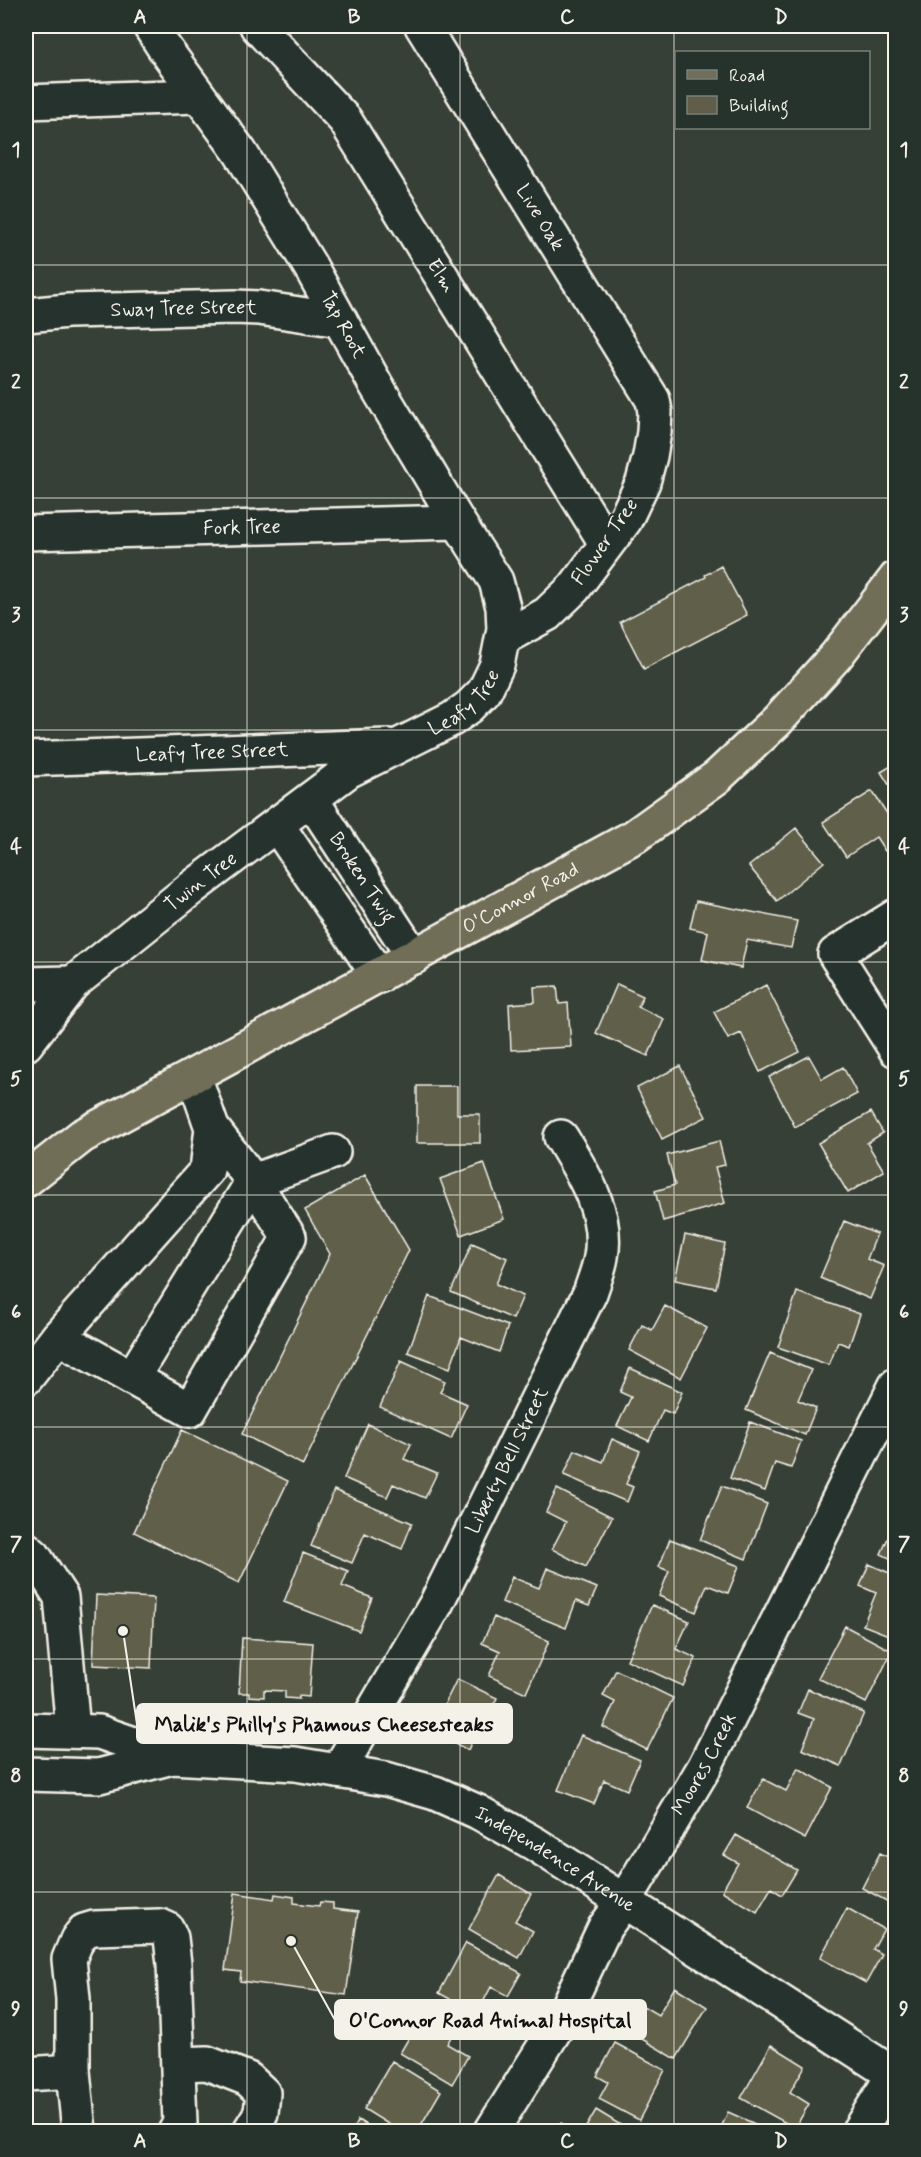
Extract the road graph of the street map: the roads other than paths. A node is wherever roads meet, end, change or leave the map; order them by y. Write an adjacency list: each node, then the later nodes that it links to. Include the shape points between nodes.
1 (150, 26): 4 (street, Tap Root)
2 (257, 26): 11 (street, Elm, via 345,120)
3 (422, 26): 8 (street, Live Oak, via 653,400)
4 (198, 96): 5 (street); 7 (street, Tap Root, via 240,152)
5 (26, 102)
6 (26, 315): 7 (street, Sway Tree Street, via 235,307)
7 (339, 320): 9 (street, Tap Root)
8 (655, 412): 11 (street, Flower Tree, via 652,448 643,482 625,520)
9 (458, 522): 10 (street, Fork Tree); 13 (street, Tap Root, via 496,581 503,607)
10 (26, 533)
11 (606, 543): 13 (street, Flower Tree, via 574,588 547,614)
12 (896, 578): 19 (main road, O'Connor Road, via 836,656 777,722 717,777 635,836)
13 (503, 638): 14 (street, Leafy Tree, via 497,665 484,692 452,719)
14 (398, 745): 15 (street, Leafy Tree Street); 16 (street, Twin Tree, via 348,771)
15 (26, 759)
16 (311, 799): 17 (street, Twin Tree); 19 (street, Broken Twig)
17 (277, 825): 20 (street, Broken Twig); 21 (street, Twin Tree)
18 (896, 916): 24 (street, via 836,954)
19 (414, 957): 20 (main road, O'Connor Road)
20 (379, 976): 25 (main road, O'Connor Road)
21 (73, 983): 22 (street); 23 (street, Twin Tree)
22 (26, 984)
23 (26, 1044)
24 (896, 1050)
25 (194, 1076): 26 (street); 27 (main road, O'Connor Road)
26 (212, 1128): 32 (street); 33 (street, via 207,1170)
27 (82, 1136): 29 (main road, O'Connor Road); 31 (main road, O'Connor Road)
28 (561, 1137): 41 (street, Liberty Bell Street, via 588,1182 601,1218 602,1256 590,1293 436,1604)
29 (26, 1150)
30 (333, 1152): 32 (street)
31 (26, 1180)
32 (253, 1181): 35 (street); 35 (street, via 289,1237 190,1410)
33 (58, 1337): 34 (street); 35 (street)
34 (26, 1378)
35 (132, 1378)
36 (896, 1385): 43 (street, Moores Creek, via 721,1735)
37 (26, 1549): 39 (street, via 62,1597)
38 (26, 1730): 39 (street, Independence Avenue)
39 (73, 1731): 40 (street, Independence Avenue, via 99,1732)
40 (172, 1756): 41 (street, Independence Avenue, via 294,1764); 42 (street, Independence Avenue, via 99,1776)
41 (338, 1771): 43 (street, Independence Avenue, via 435,1793 478,1812)
42 (26, 1774)
43 (625, 1900): 47 (street, Independence Avenue); 51 (street, Moores Creek, via 605,1927 561,2020)
44 (179, 2064): 45 (street, via 174,1964 167,1929 94,1928 84,1931 69,1959); 49 (street, via 180,2122); 50 (street, via 207,2062 249,2079 263,2093 261,2113)
45 (73, 2071): 46 (street); 48 (street)
46 (26, 2074)
47 (895, 2074): 52 (street)
48 (79, 2132)
49 (175, 2132)
50 (249, 2132)
51 (491, 2132)
52 (858, 2132)

